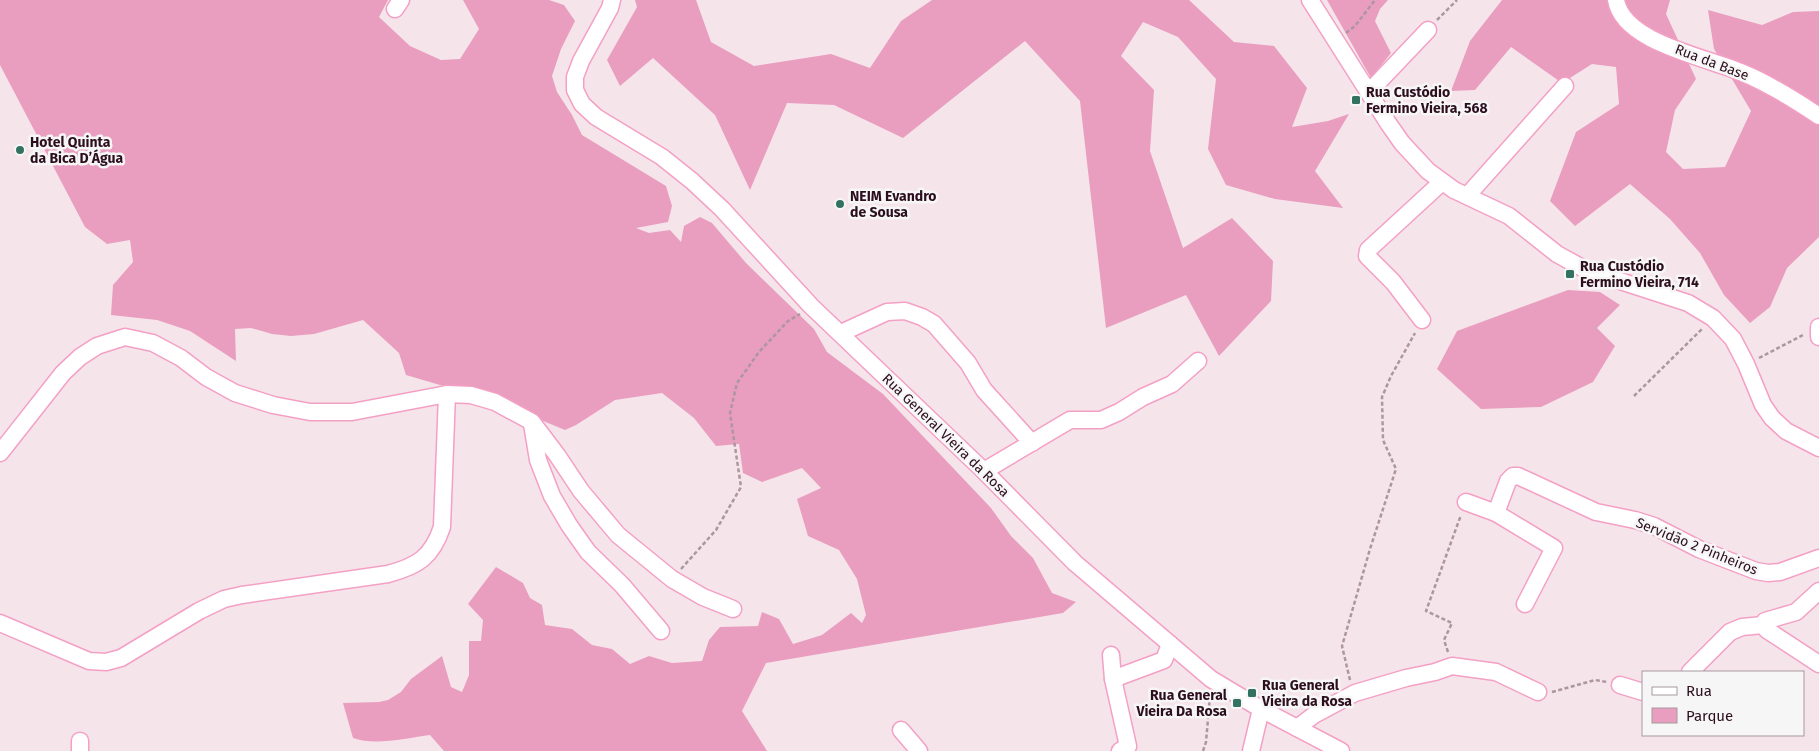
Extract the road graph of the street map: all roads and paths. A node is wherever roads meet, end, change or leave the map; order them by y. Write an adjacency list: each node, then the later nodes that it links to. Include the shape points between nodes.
1 (612, 0): 13 (street, Rua General Vieira da Rosa, via 575,77 574,90 582,104 596,117 662,158 710,198)
2 (1310, 0): 7 (street)
3 (1374, 0): 7 (path, via 1355,26)
4 (1457, 0): 6 (path)
5 (1616, 0): 10 (street, Rua da Base, via 1625,21 1651,39 1743,73)
6 (1428, 30): 9 (street)
7 (1336, 42): 9 (street)
8 (1564, 86): 12 (street)
9 (1369, 92): 11 (street, via 1402,144)
10 (1819, 116)
11 (1442, 182): 12 (street); 15 (street, via 1368,250 1367,256 1393,282)
12 (1467, 196): 14 (street, via 1509,216 1557,254 1586,270 1688,302)
13 (811, 306): 17 (street, Rua General Vieira da Rosa); 31 (path, via 788,322 760,352 737,384 730,412 741,487 716,530)
14 (1713, 318): 20 (street, via 1733,339); 22 (path)
15 (1422, 320): 48 (path, via 1390,376 1382,397 1383,440 1396,469 1342,646)
16 (1819, 327): 18 (street); 20 (path)
17 (841, 333): 24 (street, via 887,312 905,311 922,316 934,324 968,363 984,390); 27 (street, Rua General Vieira da Rosa)
18 (1819, 337)
19 (1198, 361): 24 (street, via 1172,384 1119,412 1101,420 1070,420)
20 (1746, 364): 25 (street, via 1763,406 1772,418 1786,430)
21 (447, 394): 23 (street, via 471,395 495,402); 26 (street, via 352,412 310,412 235,393 153,343 125,337 97,346 80,357 63,373); 35 (street, via 442,526 436,544 424,559 406,569 224,599 121,658 106,662 89,661)
22 (1634, 396)
23 (532, 422): 31 (street, via 581,491 618,535); 37 (street, via 538,460 552,496 569,525 588,552 622,585)
24 (1032, 443): 27 (street)
25 (1819, 448)
26 (0, 453)
27 (984, 471): 38 (street, Rua General Vieira da Rosa, via 1075,563)
28 (1466, 502): 29 (street); 41 (path, via 1426,611 1452,623 1444,640)
29 (1496, 513): 30 (street, Servidão 2 Pinheiros, via 1508,481 1518,476 1596,512 1654,526 1699,549 1756,571 1780,572); 33 (street, via 1554,548)
30 (1819, 558)
31 (672, 579): 34 (street)
32 (1819, 591): 36 (street, via 1796,612 1765,621)
33 (1525, 604)
34 (733, 609)
35 (0, 623)
36 (1763, 625): 40 (street); 42 (street, via 1730,632)
37 (661, 631)
38 (1170, 644): 43 (street, via 1164,660); 44 (street, Rua General Vieira da Rosa)
39 (1110, 655): 43 (street)
40 (1819, 664)
41 (1452, 666): 46 (street, via 1496,672); 48 (street)
42 (1691, 671)
43 (1113, 679): 53 (street, via 1128,746)
44 (1211, 679): 49 (street, Rua General Vieira da Rosa); 54 (path)
45 (1620, 685): 46 (path, via 1596,680 1549,693); 47 (street)
46 (1538, 692)
47 (1642, 692)
48 (1353, 694): 50 (street)
49 (1261, 709): 50 (street, Rua General Vieira da Rosa); 55 (street)
50 (1297, 728): 56 (street, Rua General Vieira da Rosa)
51 (901, 730): 52 (street)
52 (919, 751)
53 (1120, 751)
54 (1203, 751)
55 (1251, 751)
56 (1341, 751)

